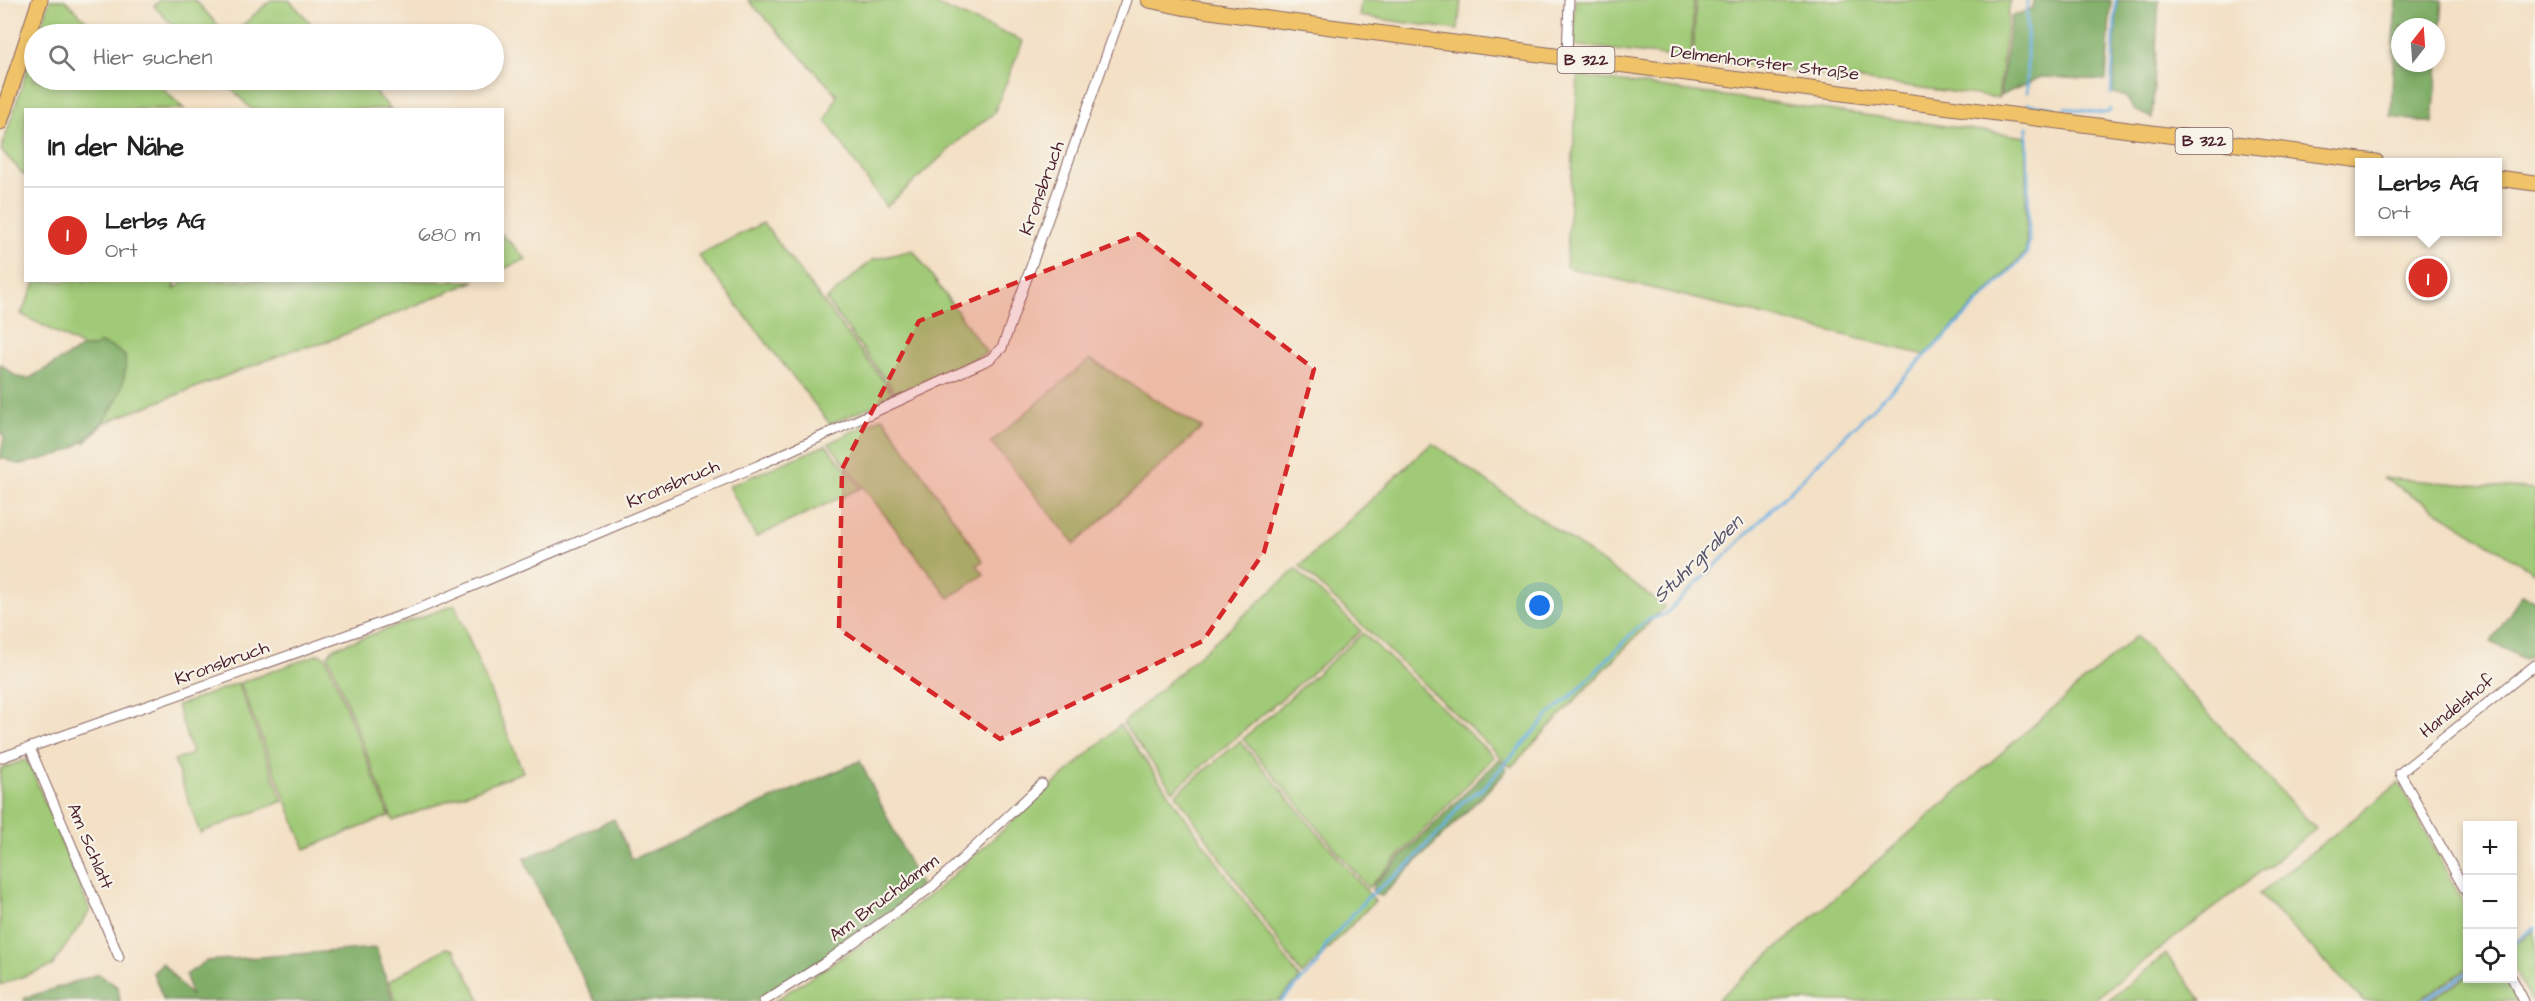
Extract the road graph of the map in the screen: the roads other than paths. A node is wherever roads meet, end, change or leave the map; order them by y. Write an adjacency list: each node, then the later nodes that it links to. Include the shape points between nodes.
1 (40, 0): 5 (main road)
2 (1126, 0): 13 (street, Kronsbruch, via 1002,348 990,359 757,466 414,611)
3 (1149, 0): 7 (main road, Delmenhorster Straße / B 322, via 1182,8)
4 (1569, 0): 7 (street)
5 (32, 24)
6 (24, 49): 8 (main road)
7 (1567, 57): 9 (main road, Delmenhorster Straße / B 322)
8 (0, 122)
9 (2355, 159)
10 (2502, 179): 11 (main road)
11 (2535, 183)
12 (2535, 665): 16 (street, Handelshof, via 2400,773)
13 (30, 748): 14 (street, Kronsbruch); 17 (street, Am Schlatt)
14 (0, 758)
15 (1041, 784): 19 (street, Am Bruchdamm, via 933,886)
16 (2463, 886)
17 (119, 957)
18 (2515, 983): 20 (street)
19 (764, 1001)
20 (2524, 1001)

